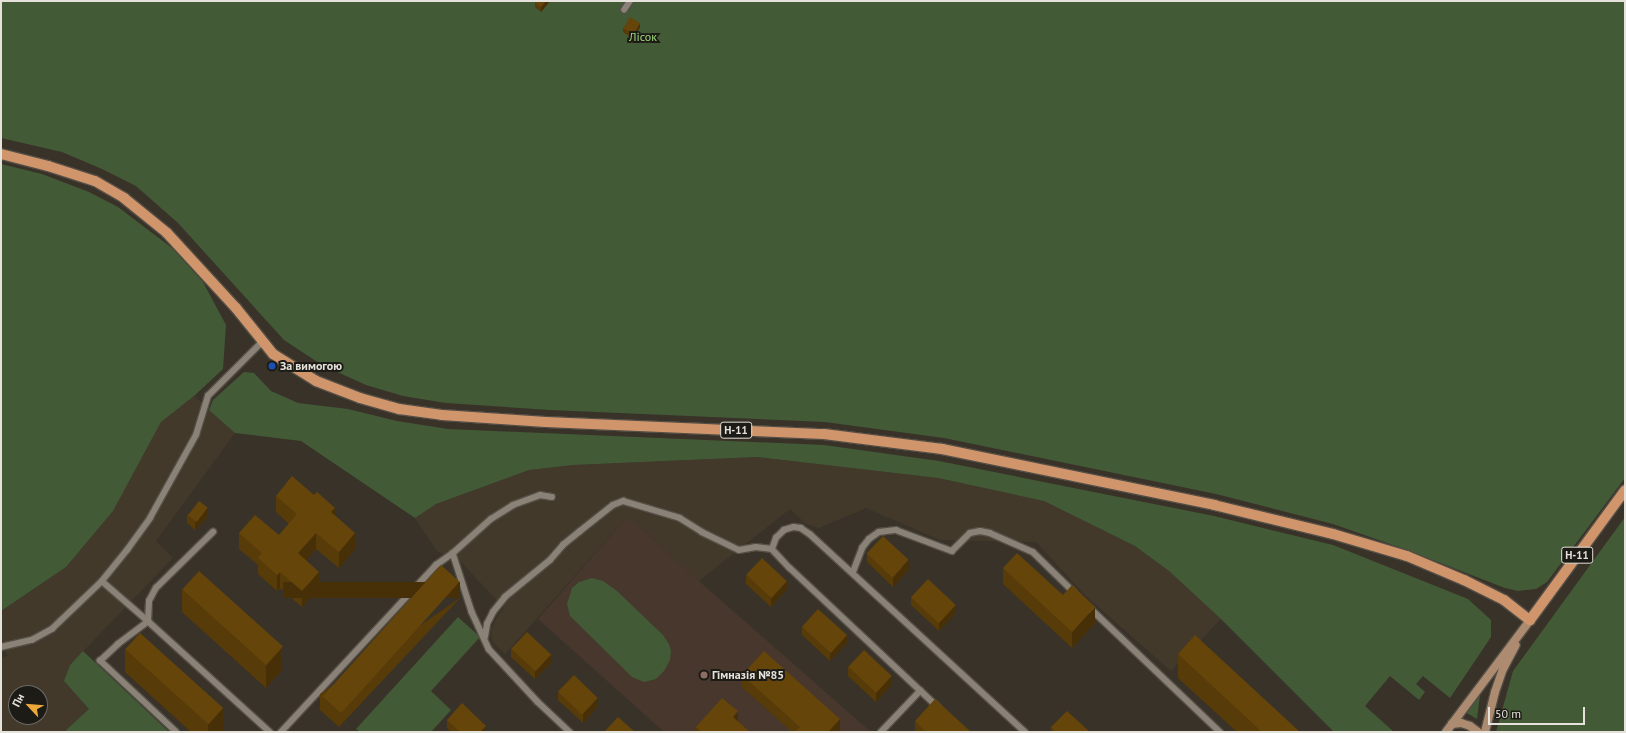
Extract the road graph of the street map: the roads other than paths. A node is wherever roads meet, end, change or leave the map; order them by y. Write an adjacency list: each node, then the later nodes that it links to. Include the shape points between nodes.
1 (630, 1): 2 (lane)
2 (624, 10)
3 (1, 154): 4 (main road, Н-11, via 95,181 124,198 167,233 236,308)
4 (262, 342): 11 (lane, via 208,396 196,435 154,511); 14 (main road, Н-11, via 273,354 316,381 360,398 399,409 442,415 546,422 824,434 942,449 1214,505 1333,534 1406,556 1504,600)
5 (1625, 490): 14 (main road, Н-11)
6 (552, 497): 9 (lane, via 540,495 513,504 491,519)
7 (213, 532): 15 (lane, via 156,588 150,601)
8 (772, 549): 10 (lane, via 776,538 784,530 801,528); 16 (lane, via 756,547 739,550 680,518 623,501 613,505 563,545 550,560 505,597 487,624); 18 (lane)
9 (453, 553): 16 (lane, via 472,612); 23 (lane, via 436,565)
10 (853, 572): 12 (lane, via 862,548 879,532 896,530 952,551 970,533 980,531 1033,552); 26 (lane)
11 (102, 581): 15 (lane); 17 (lane, via 52,628 32,640)
12 (1078, 595)
13 (1083, 601): 27 (lane)
14 (1530, 620): 20 (street); 30 (street, via 1503,670)
15 (148, 621): 21 (lane, via 100,661); 22 (lane)
16 (485, 637): 24 (lane, via 489,649)
17 (1, 647)
18 (920, 691): 19 (lane); 25 (lane)
19 (943, 711)
20 (1452, 724): 28 (street); 29 (street, via 1470,726)
21 (176, 732)
22 (270, 732)
23 (281, 732)
24 (570, 732)
25 (881, 732)
26 (1026, 732)
27 (1220, 732)
28 (1446, 732)
29 (1478, 732)
30 (1484, 732)

